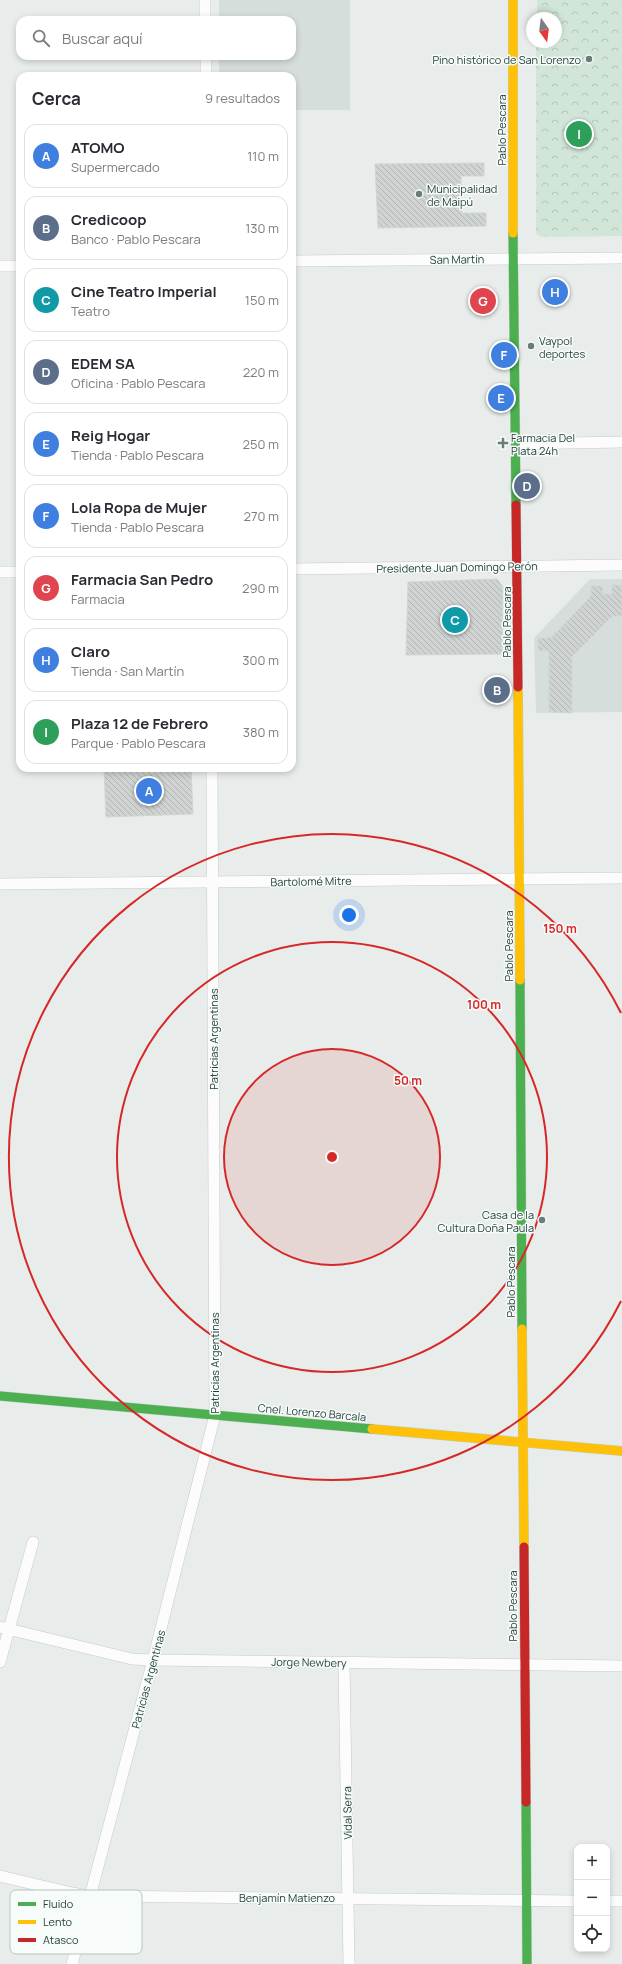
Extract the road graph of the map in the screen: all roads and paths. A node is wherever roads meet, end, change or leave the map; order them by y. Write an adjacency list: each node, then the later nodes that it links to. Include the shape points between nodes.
1 (205, 0): 3 (street)
2 (513, 0): 7 (street, Pablo Pescara)
3 (206, 16)
4 (206, 60): 5 (street)
5 (206, 72)
6 (622, 258): 7 (street, San Martín)
7 (513, 259): 8 (street, San Martín); 12 (street, Pablo Pescara)
8 (296, 261)
9 (0, 266): 10 (street)
10 (16, 266)
11 (622, 442): 12 (street)
12 (515, 444): 14 (street, Pablo Pescara)
13 (622, 565): 14 (street, Presidente Juan Domingo Perón)
14 (518, 566): 15 (street, Presidente Juan Domingo Perón); 20 (street, Pablo Pescara)
15 (296, 569)
16 (0, 572): 17 (street)
17 (16, 572)
18 (212, 772): 21 (street, Patricias Argentinas)
19 (622, 878): 20 (street, Bartolomé Mitre)
20 (520, 879): 21 (street, Bartolomé Mitre); 25 (street, Pablo Pescara)
21 (213, 882): 22 (street, Bartolomé Mitre); 24 (street, Patricias Argentinas)
22 (0, 884)
23 (0, 1396): 24 (street, Cnel. Lorenzo Barcala)
24 (214, 1415): 25 (street, Cnel. Lorenzo Barcala); 29 (street, Patricias Argentinas)
25 (523, 1443): 26 (street, Cnel. Lorenzo Barcala); 32 (street, Pablo Pescara)
26 (622, 1451)
27 (33, 1542): 28 (street)
28 (5, 1628): 29 (street, Jorge Newbery, via 132,1659); 30 (street)
29 (153, 1660): 31 (street, Jorge Newbery); 36 (street, Patricias Argentinas)
30 (0, 1662)
31 (344, 1662): 32 (street, Jorge Newbery); 38 (street, Vidal Serra)
32 (524, 1664): 33 (street, Jorge Newbery); 39 (street, Pablo Pescara)
33 (622, 1666)
34 (0, 1876): 35 (street, Benjamín Matienzo)
35 (59, 1890)
36 (91, 1890)
37 (142, 1896): 38 (street, Benjamín Matienzo)
38 (348, 1897): 39 (street, Benjamín Matienzo); 45 (street, Vidal Serra)
39 (526, 1900): 40 (street, Benjamín Matienzo); 46 (street, Pablo Pescara)
40 (574, 1900)
41 (610, 1901): 42 (street)
42 (622, 1901)
43 (74, 1954): 44 (street, Patricias Argentinas)
44 (72, 1964)
45 (349, 1964)
46 (527, 1964)

